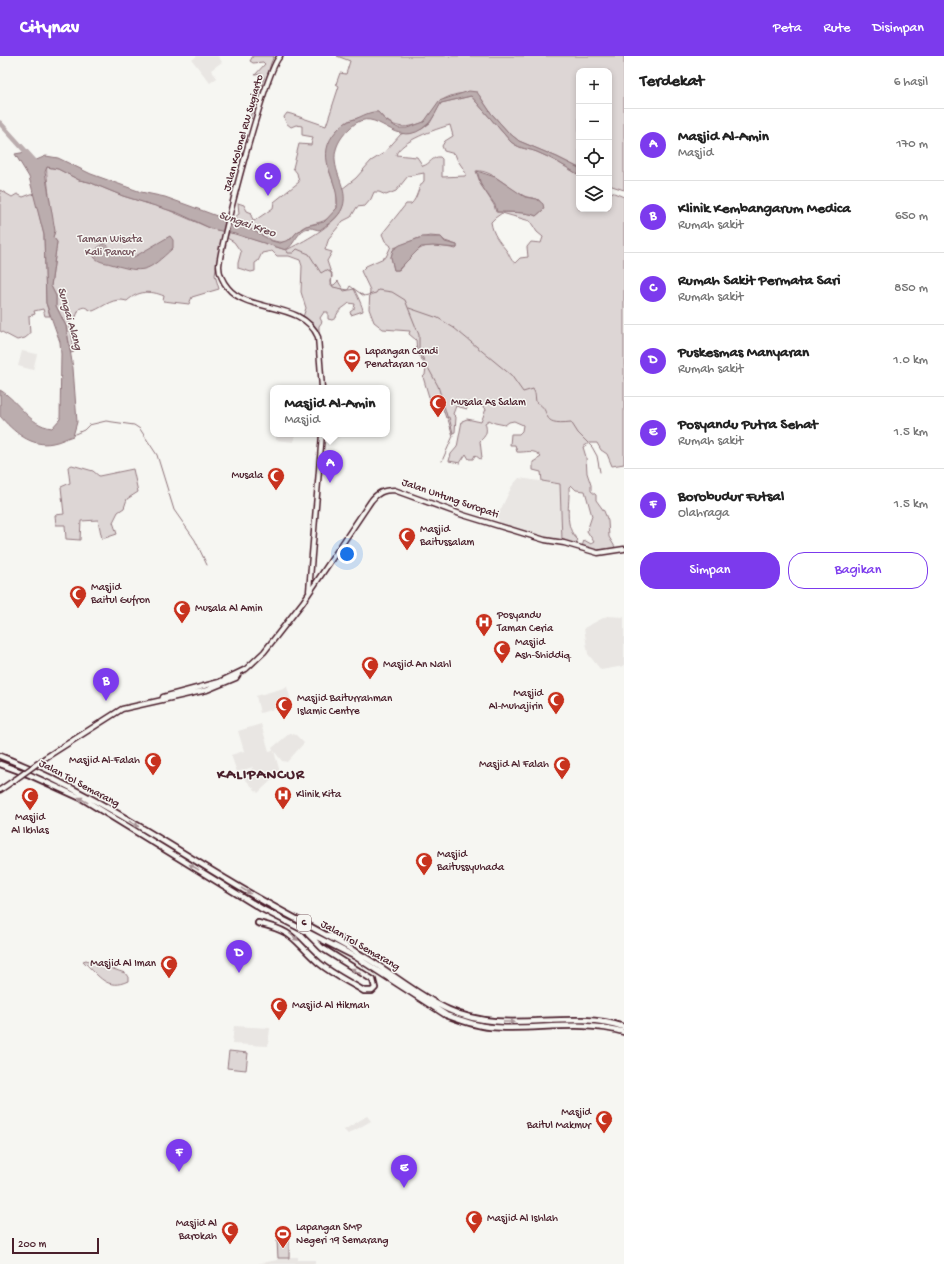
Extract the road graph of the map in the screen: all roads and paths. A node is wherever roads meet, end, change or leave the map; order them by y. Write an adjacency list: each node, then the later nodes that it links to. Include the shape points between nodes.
1 (280, 56): 2 (main road, Jalan Kolonel RW Sugiarto, via 274,63 267,83 230,216 219,266 224,283 231,292 300,317 316,331)
2 (322, 385)
3 (322, 437): 5 (main road)
4 (624, 549): 5 (main road, Jalan Untung Suropati, via 598,553 564,542 545,540 463,515 405,493 388,490 375,495)
5 (309, 593): 8 (main road, Jalan Untung Suropati, bridge, via 264,652 231,680 177,698 122,709)
6 (0, 756): 11 (highway, Jalan Tol Semarang / 6, one-way to 11, via 48,775 96,801 265,903)
7 (0, 764): 10 (highway, Jalan Tol Semarang / 6, one-way to 7, via 262,909 83,799)
8 (0, 790)
9 (258, 923): 10 (highway, one-way to 10, via 279,928 292,935 318,962 364,991 372,991 375,988 373,980 322,948)
10 (304, 930): 16 (highway, Jalan Tol Semarang / 6, via 356,957 434,1008 460,1020 489,1027 591,1026)
11 (325, 935): 12 (highway); 14 (highway, Jalan Tol Semarang / 6)
12 (341, 939)
13 (372, 957): 14 (highway)
14 (377, 964): 15 (highway, Jalan Tol Semarang / 6, one-way to 15, via 436,1004 473,1019 488,1022 591,1021)
15 (624, 1027)
16 (624, 1032)

